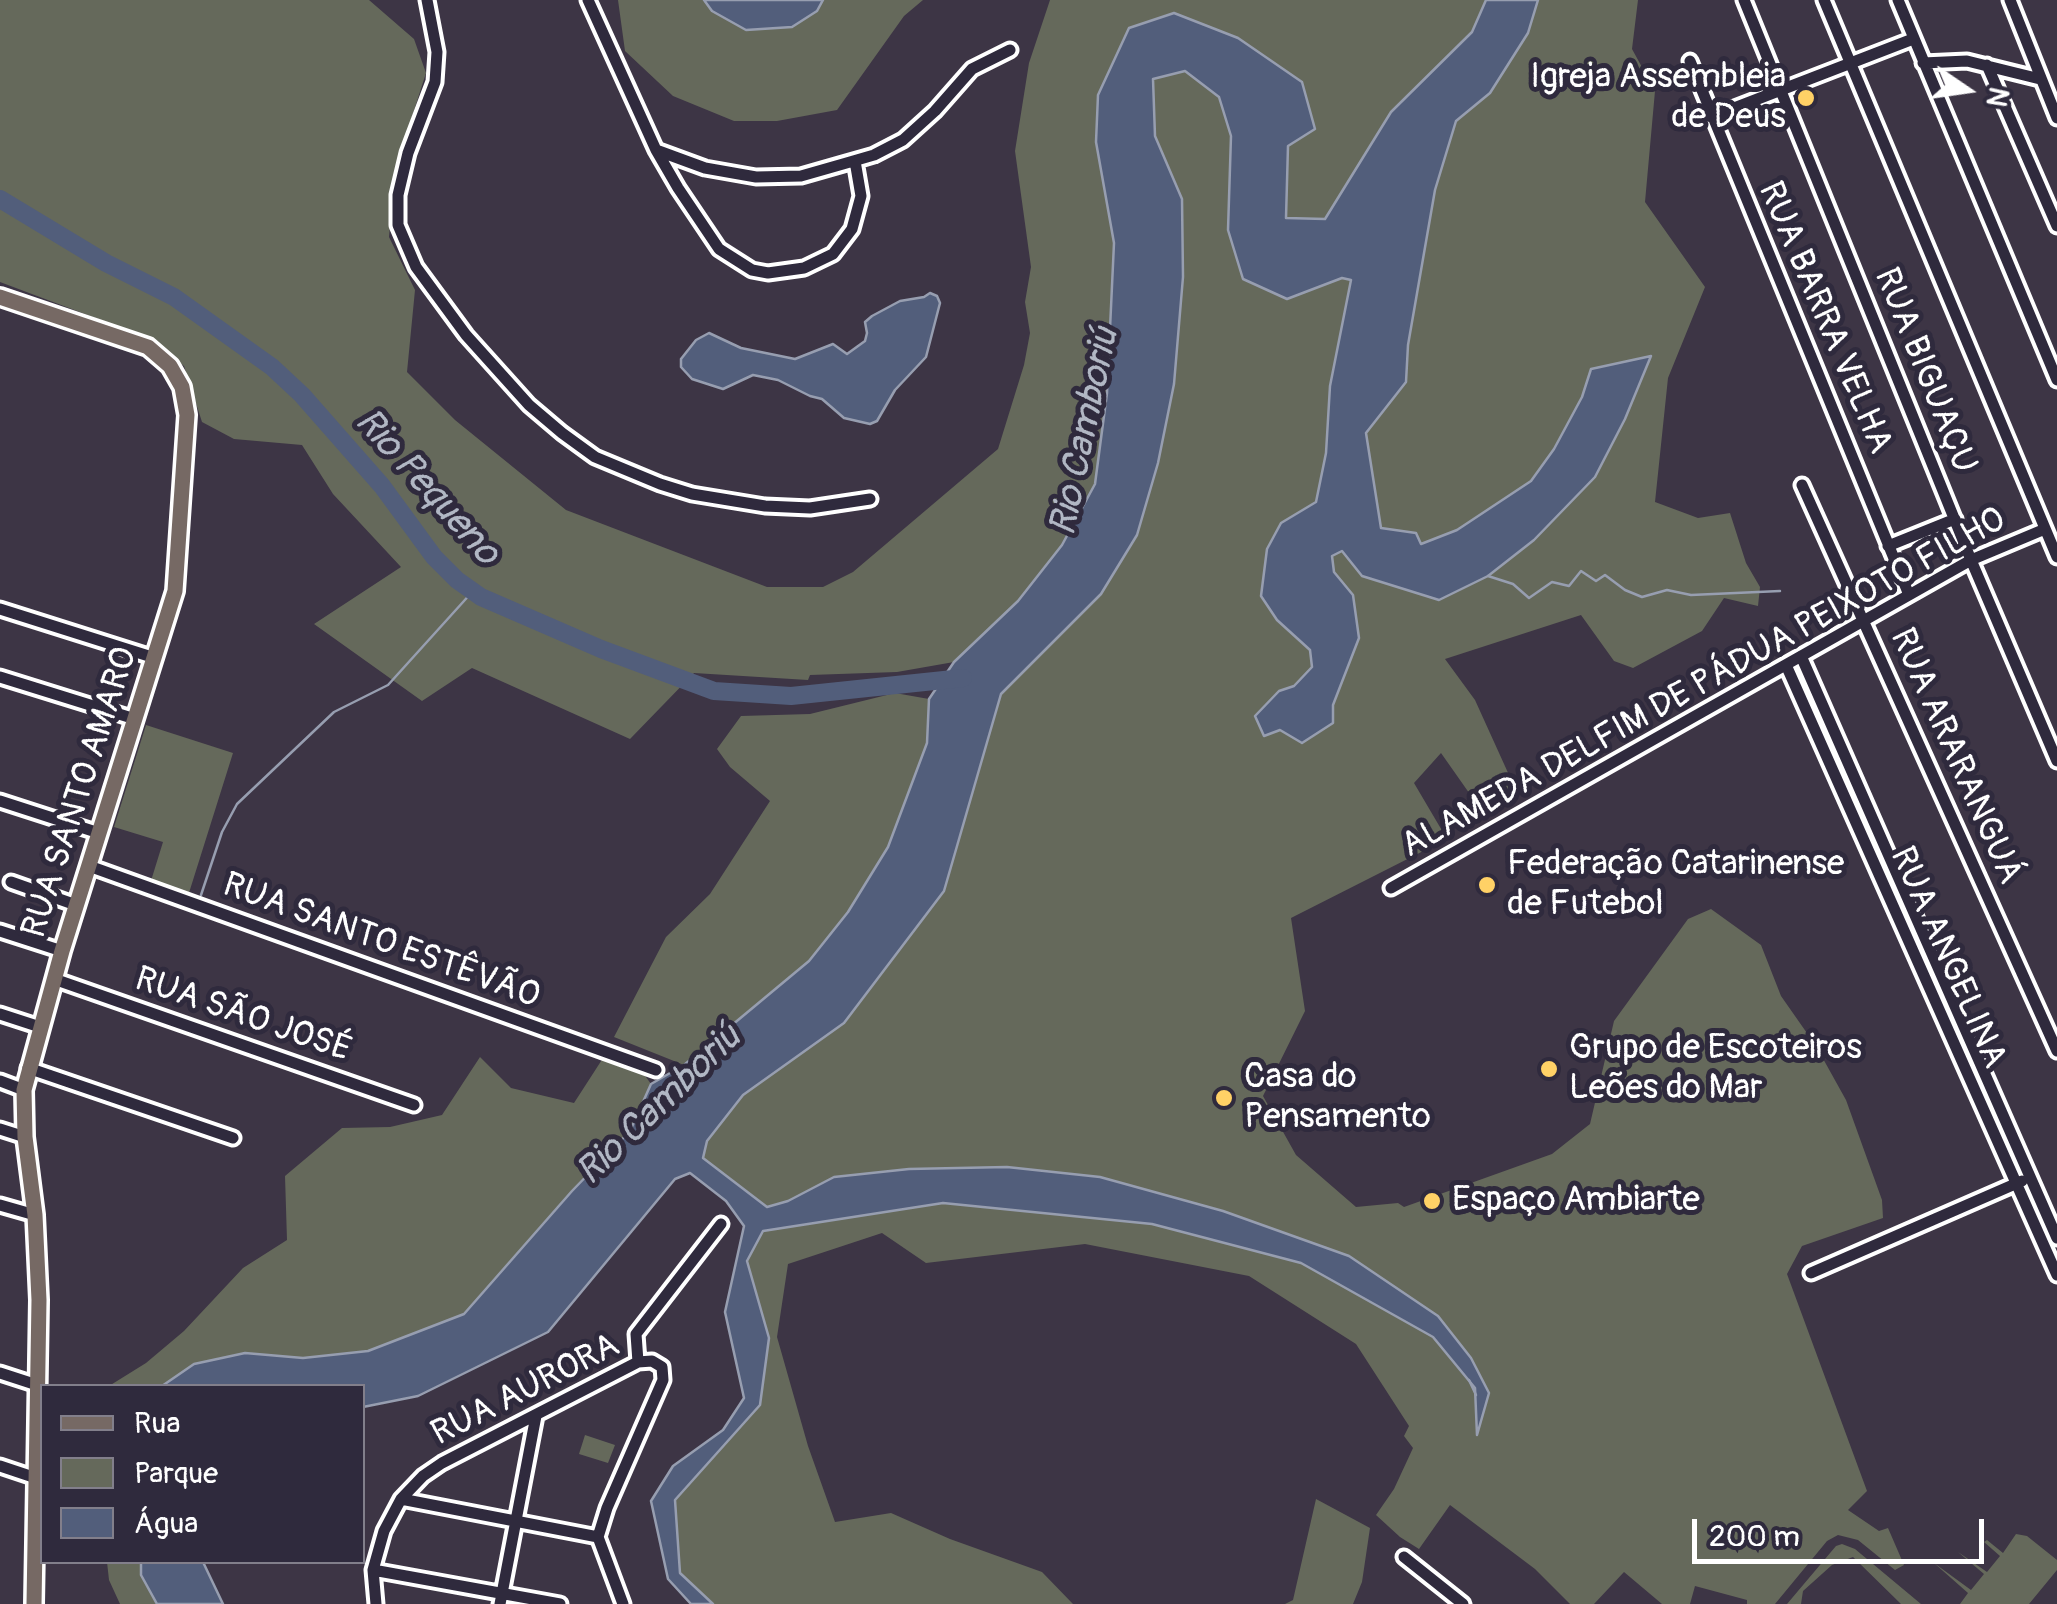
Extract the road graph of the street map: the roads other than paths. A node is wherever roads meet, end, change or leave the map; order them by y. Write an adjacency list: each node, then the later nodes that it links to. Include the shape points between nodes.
1 (427, 0): 23 (street, via 435,82 408,153 398,226 416,267 466,335 529,405 595,457 692,494 766,506)
2 (588, 0): 17 (street)
3 (1744, 0): 14 (street, RUA BIGUAÇU)
4 (1824, 0): 10 (street)
5 (1898, 0): 7 (street)
6 (2010, 0): 13 (street)
7 (1912, 39): 10 (street); 11 (street)
8 (1010, 50): 18 (street, via 972,69 904,140)
9 (1690, 61): 15 (street, RUA BARRA VELHA)
10 (1850, 63): 14 (street); 25 (street)
11 (1923, 63): 12 (street); 21 (street)
12 (1987, 64): 13 (street); 19 (street)
13 (2040, 80): 16 (street)
14 (1780, 90): 15 (street); 24 (street, RUA BIGUAÇU)
15 (1711, 117): 26 (street, RUA BARRA VELHA)
16 (2057, 118)
17 (656, 150): 18 (street, via 756,178 802,176); 18 (street, via 719,249 768,273 804,268 834,254 852,228 860,196)
18 (856, 160)
19 (2057, 226)
20 (0, 297): 33 (main road, RUA SANTO AMARO, via 148,347 182,387 187,415 175,591)
21 (2057, 380)
22 (1802, 485): 31 (street, RUA ARARANGUÁ)
23 (870, 500)
24 (1955, 519): 26 (street); 28 (street, RUA BIGUAÇU)
25 (2045, 529): 27 (street); 28 (street, ALAMEDA DELFIM DE PÁDUA PEIXOTO FILHO)
26 (1888, 546): 29 (street, RUA BARRA VELHA)
27 (2057, 557)
28 (1972, 560): 29 (street, ALAMEDA DELFIM DE PÁDUA PEIXOTO FILHO); 37 (street, RUA BIGUAÇU)
29 (1909, 595): 31 (street, ALAMEDA DELFIM DE PÁDUA PEIXOTO FILHO)
30 (0, 609): 33 (street)
31 (1863, 621): 32 (street, ALAMEDA DELFIM DE PÁDUA PEIXOTO FILHO); 51 (street, RUA ARARANGUÁ)
32 (1801, 656): 34 (street, ALAMEDA DELFIM DE PÁDUA PEIXOTO FILHO); 49 (street, RUA ANGELINA)
33 (155, 658): 36 (main road, RUA SANTO AMARO)
34 (1786, 665): 42 (street, ALAMEDA DELFIM DE PÁDUA PEIXOTO FILHO); 50 (street, RUA ANGELINA)
35 (0, 676): 36 (street)
36 (134, 720): 39 (main road, RUA SANTO AMARO)
37 (2057, 761)
38 (0, 801): 39 (street)
39 (99, 833): 40 (main road, RUA SANTO AMARO)
40 (88, 866): 43 (main road, RUA SANTO AMARO); 53 (street, RUA SANTO ESTÊVÃO)
41 (10, 882): 43 (street)
42 (1390, 888)
43 (76, 906): 45 (main road, RUA SANTO AMARO)
44 (0, 930): 45 (street)
45 (62, 950): 46 (main road, RUA SANTO AMARO)
46 (54, 979): 48 (main road, RUA SANTO AMARO); 56 (street, RUA SÃO JOSÉ)
47 (0, 1014): 48 (street)
48 (40, 1027): 52 (main road, RUA SANTO AMARO)
49 (1971, 1042): 50 (street); 60 (street, RUA ANGELINA)
50 (1956, 1048): 61 (street, RUA ANGELINA)
51 (2057, 1051)
52 (28, 1068): 55 (main road, RUA SANTO AMARO); 59 (street)
53 (656, 1070)
54 (0, 1081): 55 (street)
55 (24, 1090): 58 (main road, RUA SANTO AMARO)
56 (414, 1106)
57 (0, 1129): 58 (street)
58 (25, 1137): 63 (main road, RUA SANTO AMARO)
59 (233, 1138)
60 (2030, 1177): 61 (street); 65 (street, RUA ANGELINA)
61 (2016, 1183): 66 (street); 67 (street, RUA ANGELINA)
62 (0, 1205): 63 (street)
63 (35, 1215): 70 (main road, RUA SANTO AMARO)
64 (721, 1224): 68 (street, via 636,1334)
65 (2056, 1235)
66 (1812, 1273)
67 (2057, 1274)
68 (638, 1362): 71 (street, RUA AURORA); 76 (street, RUA AURORA, via 658,1363 663,1380)
69 (0, 1373): 70 (street)
70 (37, 1385): 73 (main road, RUA SANTO AMARO)
71 (536, 1416): 74 (street, RUA AURORA, via 442,1463); 75 (street)
72 (0, 1466): 73 (street)
73 (36, 1478): 80 (main road, RUA SANTO AMARO)
74 (402, 1499): 75 (street); 78 (street, RUA AURORA)
75 (516, 1521): 76 (street); 79 (street)
76 (598, 1538): 83 (street)
77 (1404, 1557): 84 (street)
78 (373, 1570): 79 (street); 81 (street, RUA AURORA)
79 (501, 1599): 82 (street)
80 (34, 1604)
81 (376, 1604)
82 (560, 1604)
83 (623, 1604)
84 (1462, 1604)

